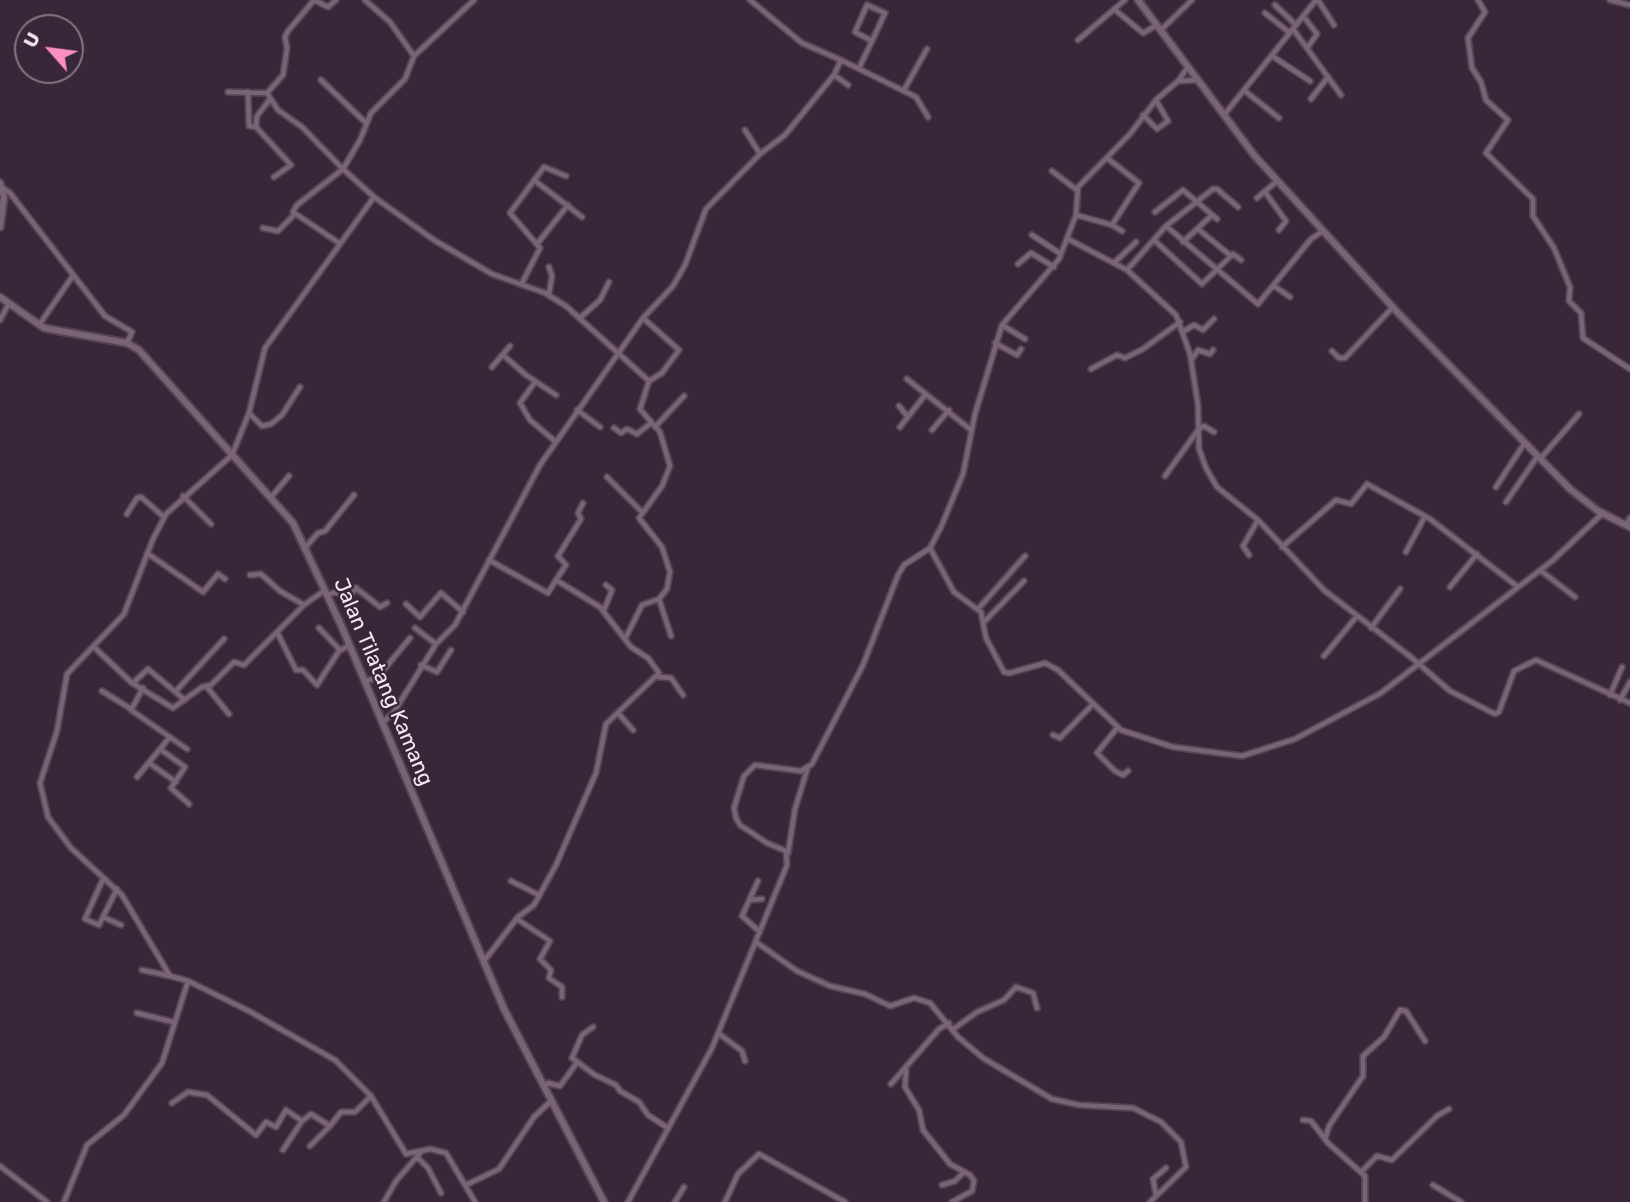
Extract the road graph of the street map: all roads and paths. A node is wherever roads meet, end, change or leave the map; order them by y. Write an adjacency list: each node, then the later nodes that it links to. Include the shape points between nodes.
1 (314, 0): 2 (street, via 328,7); 41 (street, via 286,34 283,75)
2 (336, 0)
3 (365, 0): 24 (street, via 390,22)
4 (474, 0): 24 (street)
5 (750, 0): 26 (street, via 802,43)
6 (1125, 0): 14 (street)
7 (1192, 0): 18 (street)
8 (1317, 0): 16 (street); 17 (street)
9 (1478, 0): 126 (street, via 1485,12 1468,38 1472,68 1486,100 1508,120 1486,153 1533,200 1533,216 1554,248 1570,287 1569,301 1581,313 1583,338)
10 (1610, 0): 13 (street)
11 (1142, 1): 18 (street)
12 (1275, 5): 19 (street)
13 (1630, 5)
14 (1114, 9): 18 (street, via 1143,33); 20 (street)
15 (1265, 13): 19 (street)
16 (1304, 17): 19 (street); 22 (street, via 1317,34)
17 (1334, 25)
18 (1159, 28): 27 (street)
19 (1293, 29): 22 (street); 25 (street)
20 (1079, 40)
21 (872, 41): 21 (street, via 855,32 867,5 885,13); 28 (street)
22 (1308, 47): 30 (street)
23 (927, 49): 36 (street)
24 (414, 56): 48 (street, via 407,76)
25 (1272, 56): 34 (street); 37 (street)
26 (841, 60): 28 (street); 29 (street)
27 (1188, 67): 32 (street); 33 (street)
28 (859, 68): 36 (street)
29 (834, 75): 35 (street); 51 (street, via 791,127)
30 (1328, 77): 40 (street); 42 (street)
31 (321, 80): 48 (street)
32 (1197, 80): 33 (street); 44 (street)
33 (1178, 81): 43 (street)
34 (1310, 81)
35 (848, 85)
36 (904, 90): 46 (street, via 920,100)
37 (1245, 91): 44 (street); 47 (street)
38 (228, 92): 39 (street)
39 (248, 92): 41 (street); 49 (street, via 249,126)
40 (1341, 95)
41 (269, 96): 49 (street); 53 (street, via 278,110)
42 (1311, 99)
43 (1156, 100): 45 (street); 45 (street, via 1167,121 1157,129)
44 (1224, 114): 58 (street)
45 (1143, 115): 52 (street)
46 (928, 117)
47 (1279, 118)
48 (366, 122): 53 (street)
49 (256, 127): 56 (street, via 291,163)
50 (746, 130): 51 (street)
51 (760, 154): 107 (street, via 706,209 675,283)
52 (1107, 158): 60 (street); 73 (street, via 1139,183)
53 (343, 169): 62 (street); 68 (street, via 297,205)
54 (1052, 171): 60 (street)
55 (566, 176): 57 (street, via 547,167)
56 (274, 177)
57 (534, 180): 65 (street); 87 (street, via 510,216)
58 (1277, 181): 61 (street); 80 (street)
59 (1, 185): 75 (street, via 4,210); 97 (street)
60 (1077, 190): 69 (street)
61 (1265, 192): 63 (street); 78 (street, via 1286,221)
62 (374, 197): 86 (street); 99 (street, via 492,274)
63 (1257, 198)
64 (1198, 202): 66 (street, via 1216,188); 67 (street, via 1183,190); 70 (street); 74 (street)
65 (568, 205): 71 (street); 87 (street)
66 (1238, 208)
67 (1155, 212)
68 (294, 215): 76 (street, via 278,231); 86 (street)
69 (1076, 215): 73 (street); 82 (street)
70 (1212, 215): 72 (street); 77 (street)
71 (582, 217)
72 (1217, 219)
73 (1112, 225): 79 (street)
74 (1166, 226): 83 (street); 85 (street)
75 (0, 227)
76 (263, 228)
77 (1198, 229): 85 (street); 89 (street)
78 (1279, 230)
79 (1122, 232)
80 (1323, 232): 100 (street, via 1311,239); 105 (street)
81 (1032, 235): 88 (street)
82 (1068, 239): 88 (street); 91 (street)
83 (1155, 241): 95 (street); 96 (street, via 1202,284)
84 (1136, 242): 91 (street)
85 (1183, 242): 96 (street)
86 (339, 243): 137 (street, via 265,348)
87 (537, 244): 99 (street, via 539,251)
88 (1061, 254): 94 (street)
89 (1231, 256): 90 (street); 96 (street)
90 (1241, 260)
91 (1114, 263): 95 (street)
92 (1018, 264): 94 (street, via 1031,253)
93 (549, 267): 101 (street)
94 (1054, 267): 111 (street)
95 (1127, 270): 110 (street)
96 (1219, 270): 100 (street, via 1258,304)
97 (72, 277): 112 (street); 116 (street, via 107,319 132,332)
98 (609, 282): 106 (street, via 600,300)
99 (522, 284): 101 (street)
100 (1274, 286): 103 (street)
101 (549, 295): 106 (street)
102 (0, 297): 104 (street, Jalan Tilatang Kamang)
103 (1290, 297)
104 (8, 305): 109 (street); 112 (street, Jalan Tilatang Kamang)
105 (1393, 307): 120 (street, via 1345,358); 149 (street)
106 (581, 317): 121 (street)
107 (643, 318): 121 (street); 128 (street, via 679,350 662,373)
108 (1214, 319): 113 (street, via 1203,330 1194,325)
109 (0, 320)
110 (1180, 322): 113 (street); 125 (street, via 1126,357 1117,355)
111 (1002, 325): 114 (street); 115 (street)
112 (38, 326): 116 (street, Jalan Tilatang Kamang)
113 (1184, 331): 123 (street)
114 (1025, 339)
115 (995, 343): 118 (street, via 1017,355); 145 (street)
116 (127, 344): 150 (street, Jalan Tilatang Kamang, via 144,354)
117 (510, 346): 122 (street)
118 (1021, 349)
119 (1213, 350): 123 (street, via 1210,354 1198,350)
120 (1332, 351)
121 (618, 354): 128 (street); 135 (street)
122 (503, 355): 124 (street); 129 (street)
123 (1192, 360): 146 (street)
124 (492, 367)
125 (1091, 369)
126 (1630, 369)
127 (907, 379): 132 (street)
128 (649, 381): 140 (street, via 640,409)
129 (535, 382): 131 (street); 148 (street, via 520,403 530,420)
130 (300, 387): 137 (street, via 271,424 262,426)
131 (556, 395)
132 (925, 395): 136 (street); 139 (street)
133 (684, 396): 140 (street)
134 (899, 405): 139 (street)
135 (577, 410): 141 (street); 148 (street)
136 (950, 410): 144 (street); 145 (street)
137 (249, 413): 150 (street)
138 (1579, 414): 151 (street)
139 (908, 416): 142 (street)
140 (653, 425): 143 (street, via 637,435); 161 (street, via 661,435 670,466 662,486)
141 (600, 427)
142 (900, 427)
143 (614, 428)
144 (933, 430)
145 (972, 430): 171 (street, via 961,480)
146 (1198, 430): 147 (street, via 1205,426); 152 (street); 167 (street, via 1200,454 1214,482)
147 (1214, 432)
148 (556, 442): 178 (street)
149 (1524, 444): 151 (street); 155 (street)
150 (232, 455): 157 (street); 158 (street, Jalan Tilatang Kamang)
151 (1538, 459): 159 (street); 162 (street)
152 (1166, 475)
153 (289, 476): 158 (street)
154 (607, 477): 161 (street)
155 (1496, 487)
156 (354, 495): 172 (street)
157 (183, 496): 165 (street); 168 (street)
158 (272, 496): 172 (street, Jalan Tilatang Kamang, via 293,523)
159 (1506, 502)
160 (583, 503): 182 (street, via 578,513 581,519 558,556 566,565)
161 (642, 512): 190 (street, via 640,522 660,544 670,566 668,585)
162 (1604, 513): 169 (street); 179 (street)
163 (127, 514): 165 (street, via 141,498)
164 (1425, 516): 170 (street, via 1367,484 1351,504 1336,500); 173 (street); 175 (street)
165 (164, 517): 174 (street)
166 (1630, 518): 169 (street)
167 (1258, 520): 170 (street); 176 (street, via 1243,546)
168 (211, 524)
169 (1628, 526)
170 (1282, 547): 197 (street)
171 (930, 548): 194 (street, via 954,592); 241 (street, via 904,565 898,575 863,665)
172 (304, 549): 188 (street, Jalan Tilatang Kamang)
173 (1406, 552)
174 (147, 553): 181 (street, via 203,592 219,574); 209 (street, via 124,614)
175 (1476, 554): 185 (street); 186 (street)
176 (1249, 555)
177 (1025, 556): 194 (street)
178 (489, 560): 182 (street, via 548,593); 196 (street)
179 (1540, 570): 186 (street); 189 (street)
180 (250, 575): 193 (street, via 261,574)
181 (225, 579)
182 (556, 580): 195 (street)
183 (1024, 581): 198 (street)
184 (606, 584): 195 (street, via 612,590)
185 (1450, 587)
186 (1518, 587): 213 (street)
187 (1400, 589): 201 (street)
188 (326, 593): 191 (street, via 336,592 347,599 356,588 380,607); 193 (street); 208 (street, Jalan Tilatang Kamang)
189 (1575, 597)
190 (659, 599): 203 (street); 204 (street, via 642,605)
191 (387, 603)
192 (406, 604): 196 (street, via 420,617 441,593)
193 (304, 605): 202 (street)
194 (978, 609): 198 (street)
195 (604, 611): 204 (street)
196 (463, 612): 207 (street)
197 (1357, 616): 201 (street); 212 (street)
198 (985, 622): 229 (street, via 986,638 1004,672 1045,663)
199 (319, 628): 210 (street)
200 (415, 628): 207 (street)
201 (1371, 628): 213 (street)
202 (277, 632): 210 (street, via 296,670 303,670 315,685); 220 (street, via 244,666 234,662)
203 (671, 636)
204 (626, 637): 216 (street)
205 (410, 638): 217 (street, via 377,678)
206 (224, 639): 223 (street)
207 (436, 644): 214 (street)
208 (348, 646): 210 (street); 217 (street, Jalan Tilatang Kamang)
209 (95, 648): 219 (street); 247 (street, via 66,677 57,731 40,783 47,817)
210 (340, 650)
211 (451, 650): 214 (street, via 437,672)
212 (1324, 656)
213 (1419, 663): 225 (street, via 1455,695 1494,714 1499,712 1514,671 1536,660); 234 (street, via 1352,710 1295,739 1252,754 1173,747)
214 (421, 665): 233 (street)
215 (1622, 667): 225 (street)
216 (659, 677): 224 (street, via 671,678); 231 (street)
217 (364, 681): 233 (street, Jalan Tilatang Kamang)
218 (1630, 682): 227 (street)
219 (132, 683): 221 (street); 223 (street, via 148,669)
220 (207, 687): 226 (street); 232 (street)
221 (143, 688): 226 (street, via 172,708); 230 (street)
222 (102, 691): 230 (street)
223 (176, 691): 226 (street)
224 (684, 695)
225 (1610, 695): 227 (street)
226 (185, 700)
227 (1620, 700): 228 (street)
228 (1630, 703)
229 (1092, 705): 234 (street); 236 (street, via 1063,736)
230 (131, 709): 237 (street)
231 (618, 713): 235 (street); 251 (street, via 604,727 594,777)
232 (229, 714)
233 (382, 724): 259 (street, Jalan Tilatang Kamang)
234 (1116, 727): 242 (street, via 1097,753 1115,772 1123,775)
235 (633, 730)
236 (1053, 735)
237 (169, 738): 238 (street); 239 (street)
238 (160, 749): 240 (street); 244 (street, via 185,767)
239 (187, 749)
240 (149, 763): 243 (street); 244 (street)
241 (807, 769): 246 (street); 246 (street, via 755,765 744,776 734,808 740,825 784,849)
242 (1128, 771)
243 (137, 777)
244 (176, 782): 245 (street, via 172,790)
245 (189, 804)
246 (788, 856): 257 (street)
247 (103, 880): 250 (street); 254 (street, via 85,917 96,925)
248 (511, 881): 251 (street)
249 (758, 881): 253 (street)
250 (117, 889): 254 (street); 261 (street)
251 (539, 895): 255 (street)
252 (762, 899): 253 (street)
253 (750, 900): 257 (street, via 743,917)
254 (103, 918): 256 (street)
255 (517, 919): 259 (street); 263 (street, via 550,941 540,959 551,970 549,978 562,987)
256 (121, 925)
257 (760, 932): 258 (street)
258 (756, 942): 267 (street, via 825,984 890,1006 903,999 922,999); 270 (street)
259 (484, 961): 276 (street, Jalan Tilatang Kamang)
260 (142, 970): 261 (street)
261 (170, 976): 262 (street)
262 (188, 981): 266 (street); 277 (street, via 309,1043 335,1060)
263 (562, 997)
264 (1037, 1008): 269 (street, via 1033,993 1019,987)
265 (137, 1013): 266 (street)
266 (173, 1022): 301 (street, via 162,1063 124,1115 87,1145)
267 (949, 1023): 269 (street); 274 (street)
268 (593, 1027): 273 (street, via 582,1035 572,1054)
269 (952, 1030): 299 (street, via 986,1061 1052,1099 1133,1108 1167,1127 1181,1142 1186,1167)
270 (718, 1033): 272 (street, via 743,1051); 284 (street)
271 (1425, 1041): 285 (street, via 1405,1010 1400,1010 1384,1037 1363,1056 1363,1076)
272 (746, 1062)
273 (576, 1064): 276 (street, via 560,1086 548,1083); 284 (street, via 639,1101 650,1117)
274 (906, 1070): 275 (street); 292 (street, via 905,1087 919,1110 923,1130 946,1160)
275 (891, 1084)
276 (544, 1087): 278 (street, Jalan Tilatang Kamang)
277 (371, 1096): 283 (street, via 355,1112 341,1112); 288 (street, via 406,1154)
278 (551, 1101): 294 (street, via 534,1117 499,1169); 304 (street, Jalan Tilatang Kamang)
279 (172, 1103): 282 (street, via 188,1092 207,1095 256,1135 266,1122 276,1127 286,1110)
280 (1449, 1109): 293 (street, via 1391,1162 1377,1156)
281 (1303, 1120): 285 (street, via 1311,1121)
282 (302, 1121): 283 (street, via 311,1114); 287 (street)
283 (330, 1126): 286 (street)
284 (668, 1128): 305 (street)
285 (1325, 1139): 293 (street)
286 (310, 1146)
287 (283, 1150)
288 (422, 1150): 289 (street); 294 (street, via 446,1153)
289 (417, 1157): 298 (street); 302 (street)
290 (0, 1166): 300 (street)
291 (1166, 1168): 299 (street, via 1153,1179)
292 (964, 1172): 295 (street); 309 (street, via 973,1178 973,1189)
293 (1361, 1172): 311 (street, via 1366,1179)
294 (466, 1185): 303 (street)
295 (942, 1185)
296 (1433, 1185): 312 (street)
297 (684, 1188): 306 (street)
298 (441, 1193)
299 (1156, 1195): 310 (street)
300 (47, 1202)
301 (64, 1202)
302 (384, 1202)
303 (475, 1202)
304 (604, 1202)
305 (628, 1202)
306 (675, 1202)
307 (725, 1202): 308 (street, via 738,1174 760,1154)
308 (845, 1202)
309 (952, 1202)
310 (1150, 1202)
311 (1365, 1202)
312 (1461, 1202)

